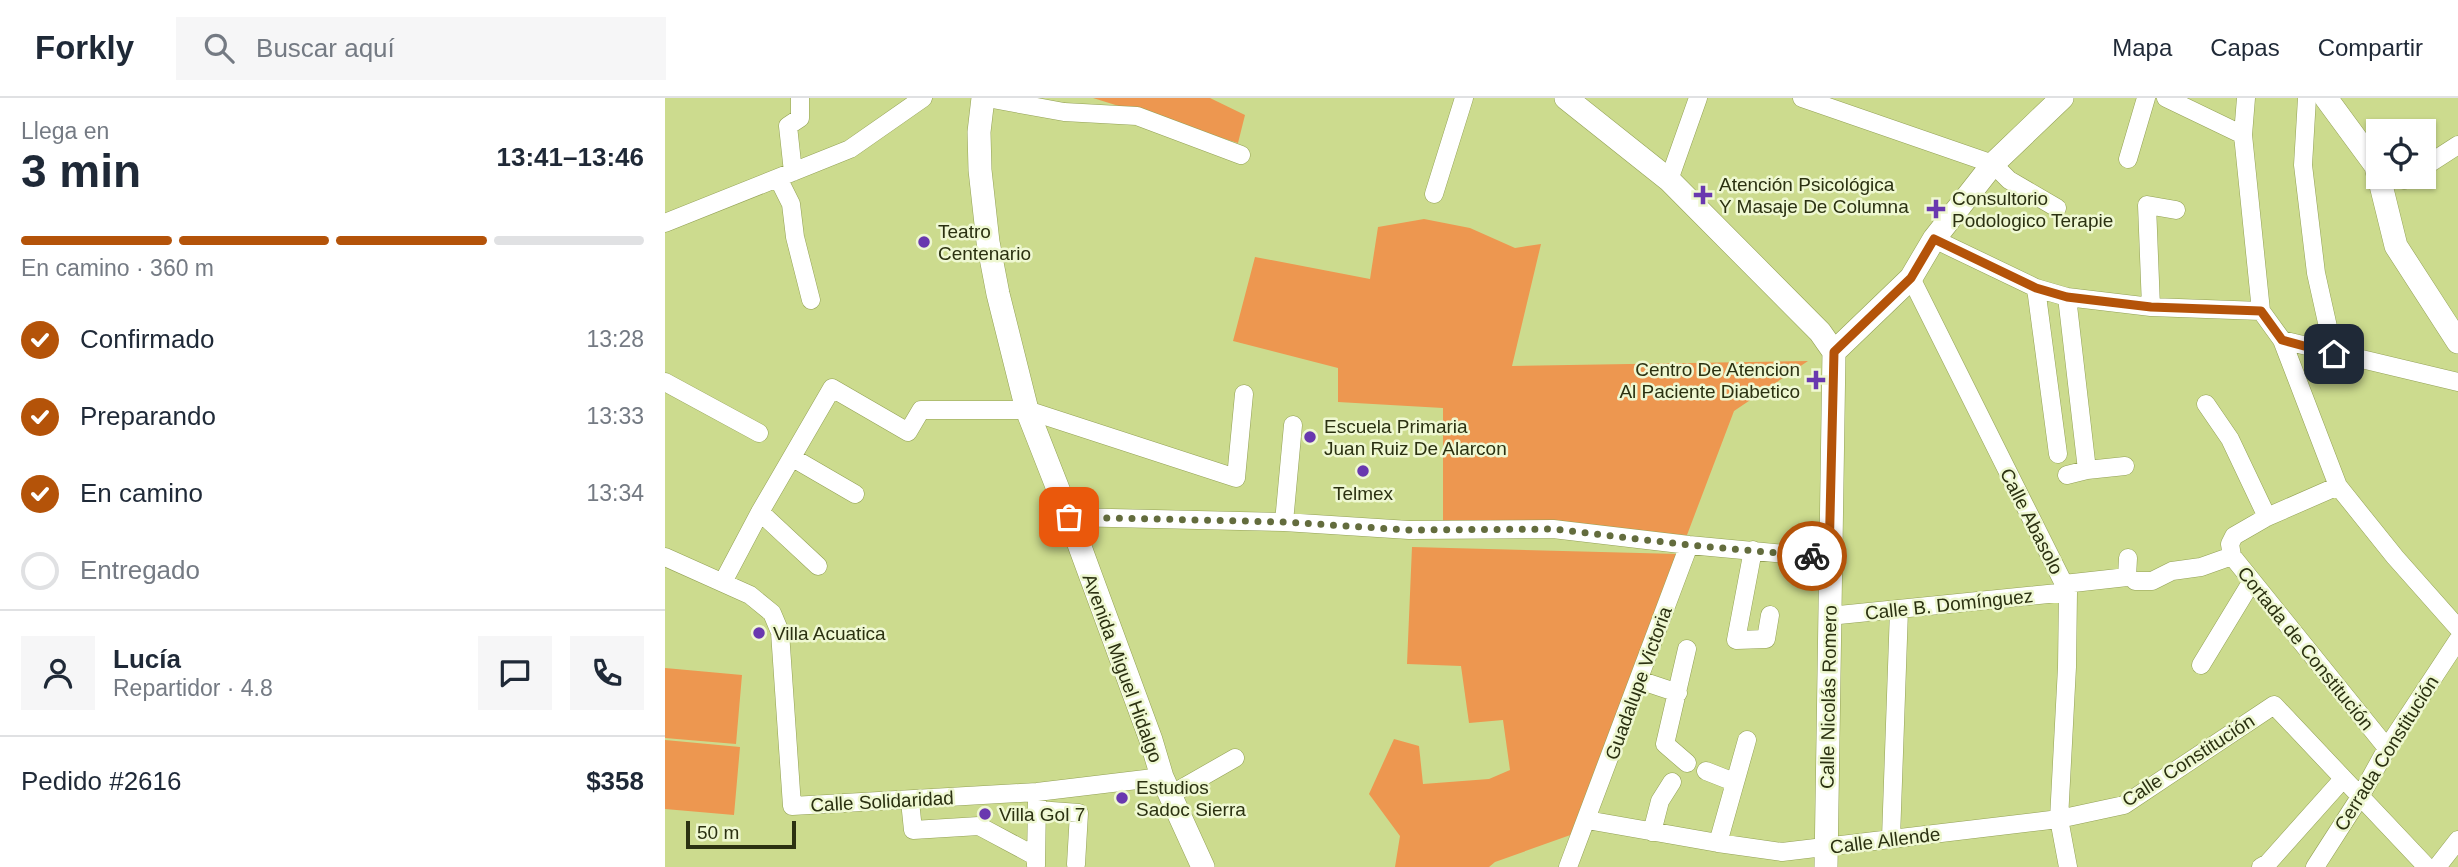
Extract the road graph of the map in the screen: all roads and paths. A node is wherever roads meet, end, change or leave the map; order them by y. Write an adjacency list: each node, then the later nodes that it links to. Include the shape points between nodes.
1 (800, 98): 21 (street, via 800,118 788,125)
2 (923, 98): 21 (street, via 851,149)
3 (985, 98): 17 (street, via 1064,112 1137,116); 43 (main road, Avenida Miguel Hidalgo, via 979,132 988,242)
4 (1464, 98): 24 (street)
5 (1566, 98): 22 (main road)
6 (1698, 98): 22 (street)
7 (1803, 98): 20 (street)
8 (2062, 98): 20 (main road)
9 (2146, 98): 18 (street)
10 (2166, 98): 14 (street)
11 (2246, 98): 14 (street)
12 (2307, 98): 38 (street, via 2303,165 2316,273)
13 (2326, 98): 16 (main road)
14 (2243, 135): 34 (street)
15 (2458, 145): 19 (street)
16 (2366, 154)
17 (1241, 155)
18 (2128, 159)
19 (2436, 159)
20 (1993, 164): 25 (street, via 2009,180); 28 (main road)
21 (785, 175): 27 (street); 32 (street)
22 (1669, 180): 37 (main road, via 1820,332)
23 (2382, 189): 36 (main road, via 2396,246)
24 (1434, 194)
25 (2057, 208)
26 (2176, 210): 33 (street, via 2147,205)
27 (665, 223)
28 (1934, 239): 29 (main road); 30 (street)
29 (1911, 278): 37 (main road); 67 (street, Calle Abasolo)
30 (2036, 288): 31 (street); 46 (street)
31 (2067, 297): 33 (street); 49 (street)
32 (811, 300)
33 (2151, 307): 34 (street)
34 (2261, 311): 35 (street)
35 (2282, 340): 38 (street); 51 (street)
36 (2458, 342)
37 (1834, 352): 61 (main road, Calle Nicolás Romero)
38 (2334, 354): 40 (street)
39 (665, 382): 45 (street)
40 (2458, 382)
41 (1244, 394): 43 (street, via 1236,478)
42 (2206, 404): 55 (street, via 2230,439)
43 (1027, 410): 47 (street, via 921,410 908,432 832,388); 54 (main road, Avenida Miguel Hidalgo)
44 (1293, 425): 56 (street)
45 (759, 433)
46 (2058, 454)
47 (793, 458): 52 (street); 53 (street)
48 (2125, 466): 49 (street)
49 (2087, 470): 50 (street)
50 (2067, 475)
51 (2338, 486): 55 (street, Cortada de Constitución); 71 (street)
52 (855, 494)
53 (760, 512): 63 (street); 66 (street)
54 (1069, 517): 56 (street); 85 (main road, Avenida Miguel Hidalgo)
55 (2267, 517): 59 (street, Cortada de Constitución, via 2234,536)
56 (1284, 522): 57 (street, via 1409,530 1553,529)
57 (1689, 545): 58 (street); 75 (street, Guadalupe Victoria)
58 (1753, 550): 61 (street); 69 (street, via 1736,640 1766,639)
59 (2232, 556): 64 (street, via 2172,571 2152,581); 65 (street, Cortada de Constitución)
60 (665, 557): 66 (street, Calle Solidaridad)
61 (1829, 558): 70 (main road, Calle Nicolás Romero)
62 (2128, 558): 67 (street, Calle B. Domínguez, via 2127,577)
63 (818, 566)
64 (2135, 581)
65 (2252, 581): 74 (street); 78 (street, Cortada de Constitución)
66 (723, 582): 88 (street, Calle Solidaridad, via 762,603 780,632 792,806)
67 (2066, 588): 68 (street, Calle B. Domínguez); 90 (street, Calle Abasolo)
68 (1899, 610): 70 (street, Calle B. Domínguez); 93 (street)
69 (1770, 615)
70 (1829, 616): 96 (main road, Calle Nicolás Romero)
71 (2458, 628)
72 (2458, 640): 78 (street, Cerrada Constitución)
73 (1687, 649): 76 (street)
74 (2201, 665)
75 (1639, 680): 76 (street); 91 (street, Guadalupe Victoria)
76 (1678, 693): 80 (street, via 1665,744)
77 (1747, 740): 84 (street)
78 (2387, 748): 87 (street, Cerrada Constitución)
79 (1235, 758): 85 (street)
80 (1687, 763)
81 (1706, 771): 84 (street)
82 (2343, 779): 87 (street, Calle Constitución); 90 (street, Calle Constitución, via 2274,705 2124,805); 103 (street)
83 (1672, 782): 92 (street, via 1660,802)
84 (1734, 782): 95 (street)
85 (1167, 786): 86 (street, Calle Solidaridad); 100 (main road, Avenida Miguel Hidalgo)
86 (1037, 792): 88 (street, Calle Solidaridad); 89 (street)
87 (2360, 797): 104 (street, Cerrada Constitución); 105 (street, Calle Constitución)
88 (910, 800): 98 (street, via 913,830 979,826)
89 (1037, 810): 98 (street); 99 (street, via 1079,813)
90 (2059, 819): 93 (street, Calle Allende); 102 (street, Calle Abasolo)
91 (1587, 820): 92 (street, Calle Allende); 101 (street, Guadalupe Victoria)
92 (1652, 832): 95 (street, Calle Allende)
93 (1891, 838): 96 (street, Calle Allende)
94 (2458, 840): 106 (street)
95 (1718, 843): 97 (street, Calle Allende)
96 (1826, 857): 97 (street, Calle Allende)
97 (1781, 859)
98 (1036, 861)
99 (1076, 864)
100 (1203, 867)
101 (1568, 867)
102 (2068, 867)
103 (2261, 867)
104 (2315, 867)
105 (2427, 867)
106 (2437, 867)

